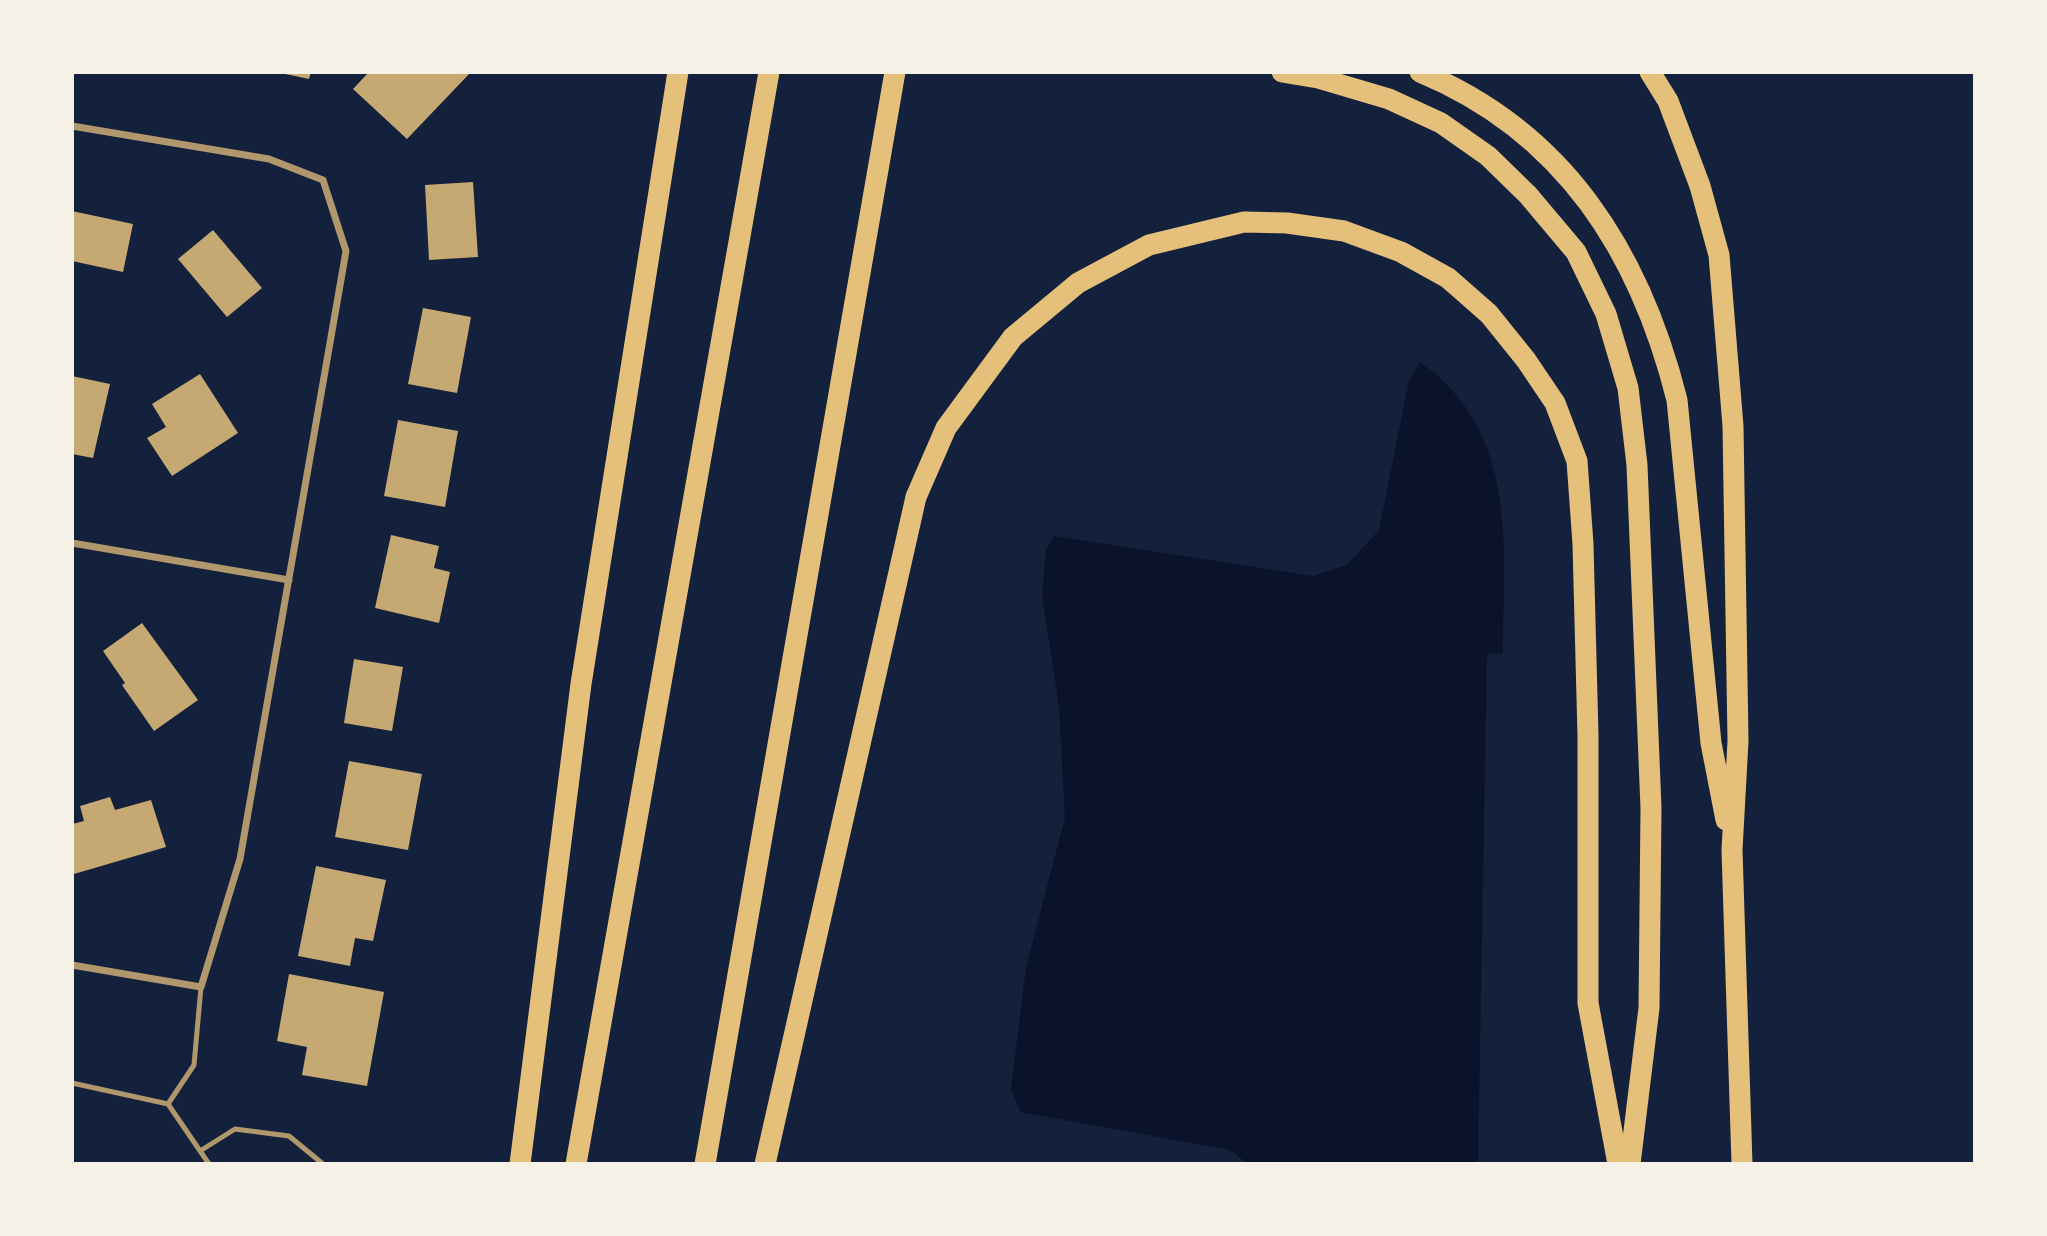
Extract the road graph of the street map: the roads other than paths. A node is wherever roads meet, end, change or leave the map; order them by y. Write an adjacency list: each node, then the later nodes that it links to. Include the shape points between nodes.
1 (678, 72): 18 (highway, via 581,684)
2 (769, 72): 19 (highway)
3 (895, 72): 20 (highway)
4 (1282, 72): 23 (highway, via 1389,99 1441,123 1488,156 1576,253 1606,314 1628,388 1637,465 1651,807 1649,1009)
5 (1420, 72): 10 (highway, via 1482,103 1533,142 1573,182 1616,239 1663,345 1677,400 1711,743)
6 (1650, 72): 10 (highway, via 1682,137 1719,255 1733,426 1738,741)
7 (72, 126): 9 (street, via 269,159 323,180 346,250)
8 (72, 543): 9 (street)
9 (289, 580): 12 (street, via 240,859)
10 (1732, 850): 24 (highway)
11 (72, 965): 12 (street)
12 (201, 987): 14 (lane, via 194,1065)
13 (72, 1083): 14 (lane)
14 (168, 1104): 15 (lane)
15 (200, 1151): 16 (lane); 17 (lane, via 235,1129 289,1136)
16 (209, 1164)
17 (323, 1164)
18 (520, 1164)
19 (576, 1164)
20 (705, 1164)
21 (765, 1164): 22 (highway, via 916,497 946,428 1013,337 1078,283 1149,245 1244,222 1343,231 1401,252 1448,278 1489,314 1555,403 1577,461 1587,722 1588,1003)
22 (1618, 1164)
23 (1630, 1164)
24 (1742, 1164)

